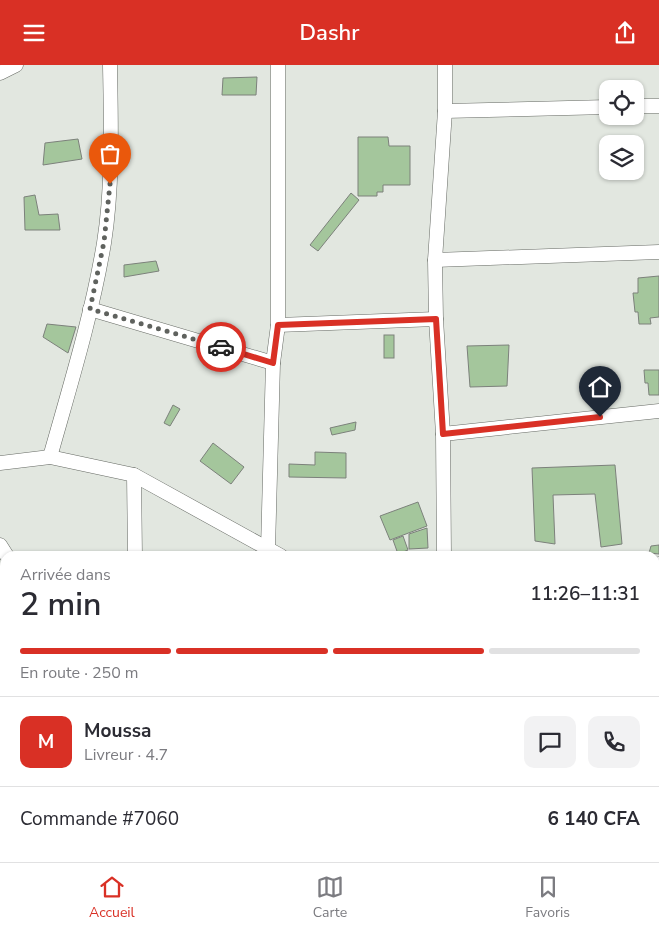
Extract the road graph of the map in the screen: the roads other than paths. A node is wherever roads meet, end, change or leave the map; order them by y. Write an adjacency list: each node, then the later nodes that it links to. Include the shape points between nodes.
1 (16, 65): 5 (street)
2 (110, 65): 12 (street, via 110,184 104,242)
3 (278, 65): 14 (street)
4 (445, 65): 9 (street)
5 (0, 73)
6 (644, 106): 7 (street)
7 (659, 106)
8 (599, 107): 9 (street)
9 (445, 111): 11 (street)
10 (659, 252): 11 (street)
11 (435, 260): 13 (street)
12 (90, 309): 15 (street); 18 (street)
13 (436, 319): 14 (street); 17 (street)
14 (278, 325): 15 (street)
15 (273, 363): 21 (street)
16 (659, 411): 17 (street)
17 (443, 434): 24 (street)
18 (50, 457): 19 (street); 20 (street)
19 (0, 463)
20 (134, 475): 21 (street); 22 (street)
21 (268, 549): 23 (street)
22 (135, 551)
23 (272, 551)
24 (444, 551)

